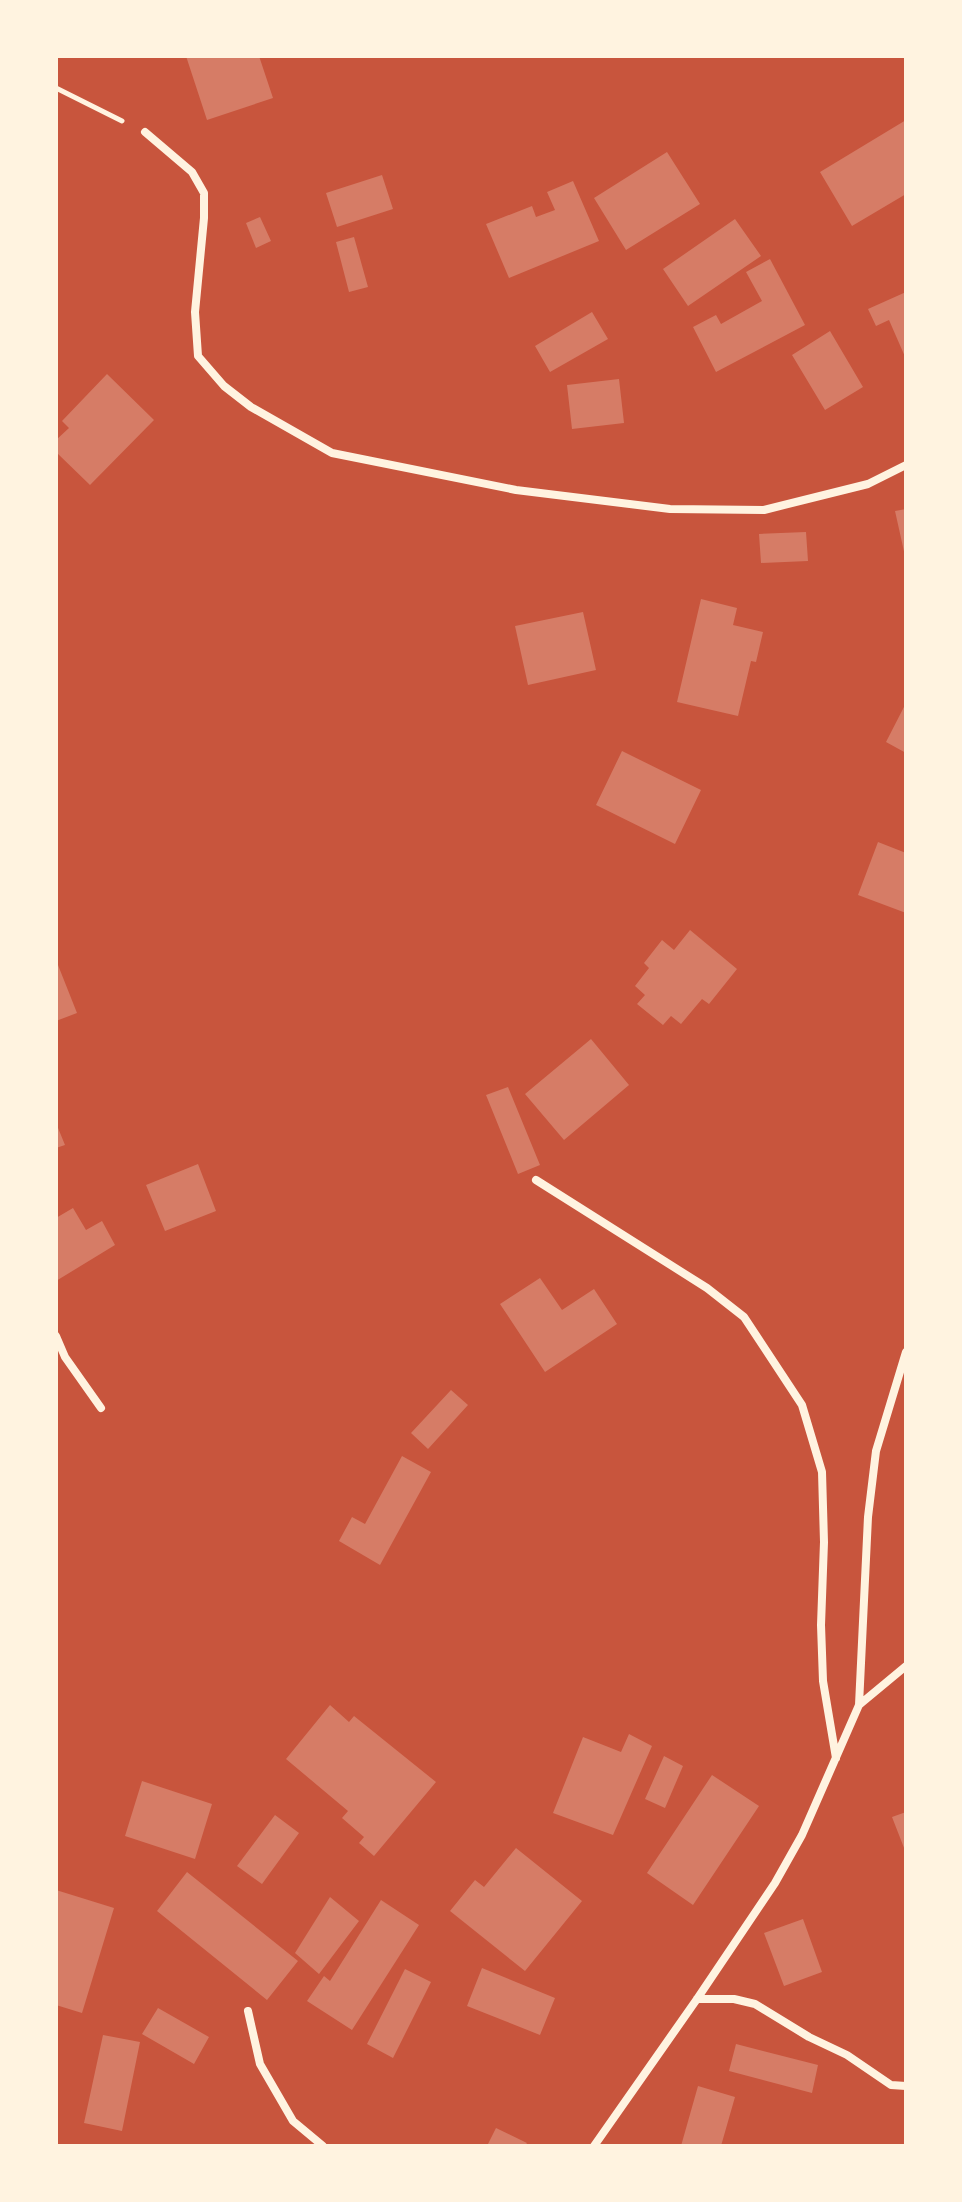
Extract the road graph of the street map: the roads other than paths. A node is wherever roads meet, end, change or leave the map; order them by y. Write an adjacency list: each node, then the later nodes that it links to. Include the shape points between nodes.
1 (145, 132): 2 (street, via 192,172 204,193 195,312 198,356 251,407 332,453 516,490 670,509 764,510 868,484)
2 (906, 465)
3 (536, 1180): 9 (street, via 744,1317 802,1405 822,1472 823,1681)
4 (56, 1336): 6 (street)
5 (906, 1352): 8 (street, via 874,1464)
6 (101, 1408)
7 (906, 1666): 8 (street)
8 (859, 1705): 9 (street)
9 (836, 1759): 10 (street, via 775,1883)
10 (697, 1999): 12 (street, via 755,2004 891,2085); 14 (street)
11 (248, 2011): 13 (street, via 260,2064 293,2121)
12 (906, 2086)
13 (323, 2146)
14 (594, 2146)

